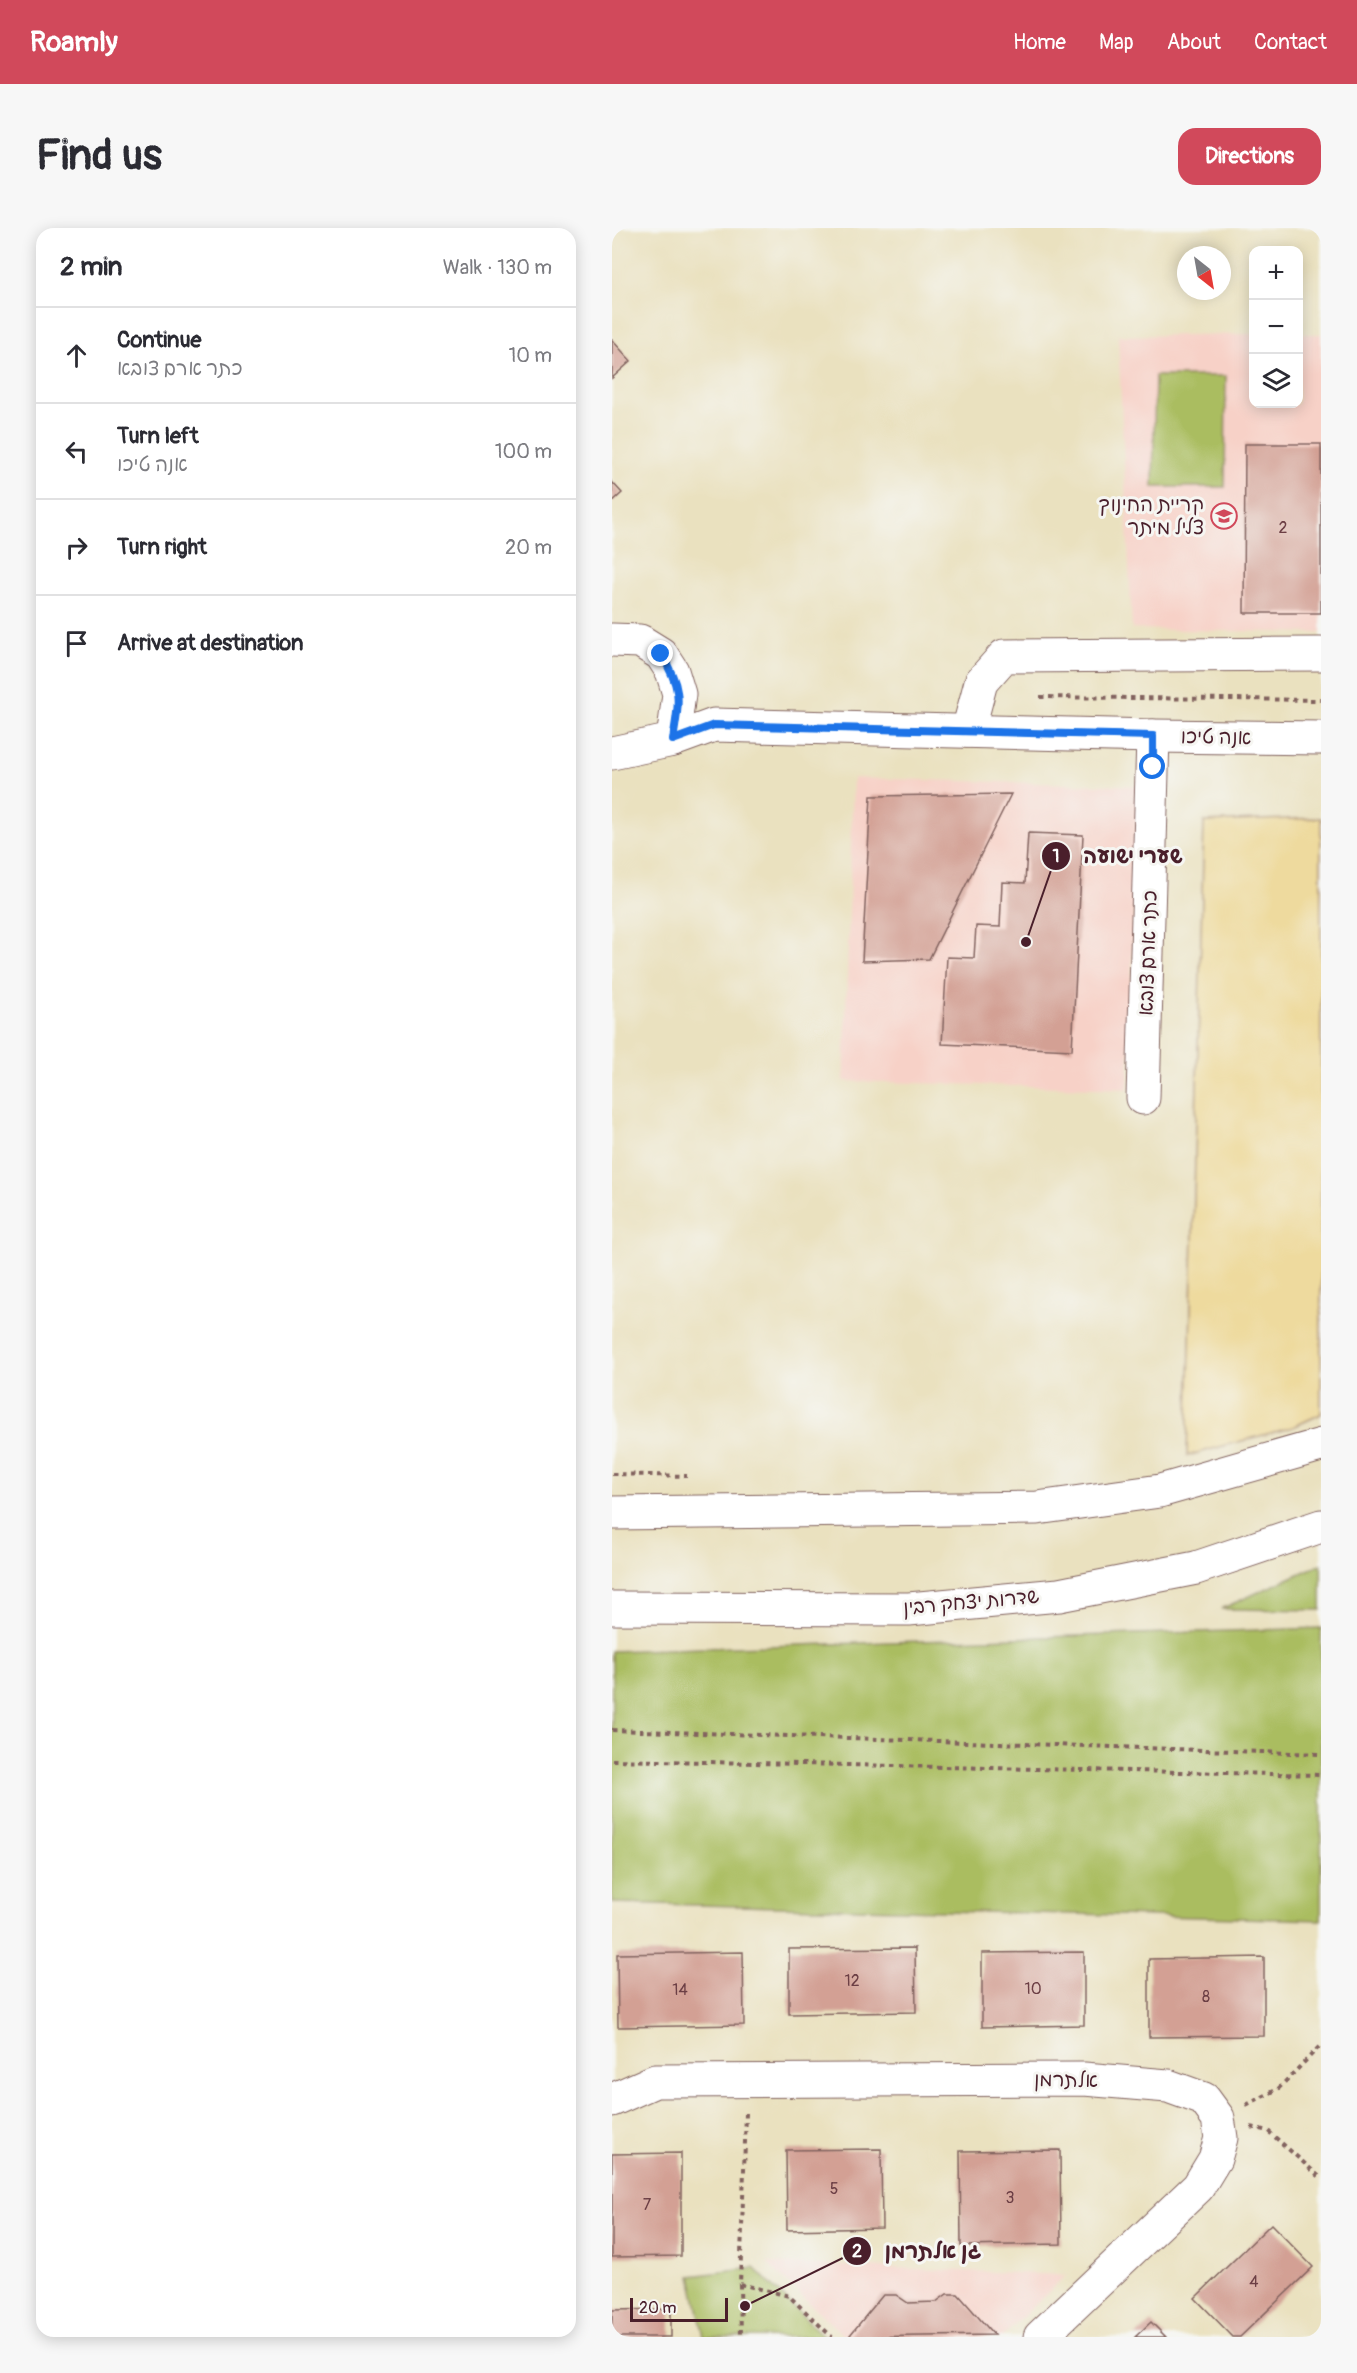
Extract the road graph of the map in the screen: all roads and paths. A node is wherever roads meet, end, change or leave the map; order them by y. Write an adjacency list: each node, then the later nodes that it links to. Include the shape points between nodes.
1 (612, 640): 8 (street, via 640,641 661,654 672,670 679,694)
2 (1321, 654): 5 (street, via 1004,656 981,682)
3 (1036, 697): 4 (path)
4 (1321, 700)
5 (968, 731): 6 (street, אנה טיכו); 8 (street, אנה טיכו, via 714,725)
6 (1153, 736): 7 (street, אנה טיכו); 10 (street, כתר ארם צובא)
7 (1321, 738)
8 (673, 740): 9 (street, אנה טיכו)
9 (612, 753)
10 (1143, 1098)
11 (1321, 1445): 14 (street, via 1160,1491 1037,1508)
12 (612, 1474): 13 (path)
13 (695, 1476)
14 (612, 1513)
15 (1321, 1526): 16 (street, שדרות יצחק רבין, via 1196,1568 1059,1594 909,1608)
16 (612, 1608)
17 (612, 1730): 18 (path)
18 (1321, 1754)
19 (612, 1760): 20 (path)
20 (1321, 1775)
21 (1321, 2045): 24 (path, via 1278,2089)
22 (747, 2081): 23 (street, אלתרמן, via 655,2081); 24 (street, אלתרמן, via 1084,2079 1168,2086 1204,2099); 26 (path)
23 (612, 2100)
24 (1218, 2118): 25 (path, via 1268,2131); 29 (street, via 1221,2138 1215,2159 1198,2187)
25 (1321, 2178)
26 (740, 2284): 27 (path); 28 (path, via 789,2296)
27 (741, 2337)
28 (831, 2337)
29 (1040, 2337)

